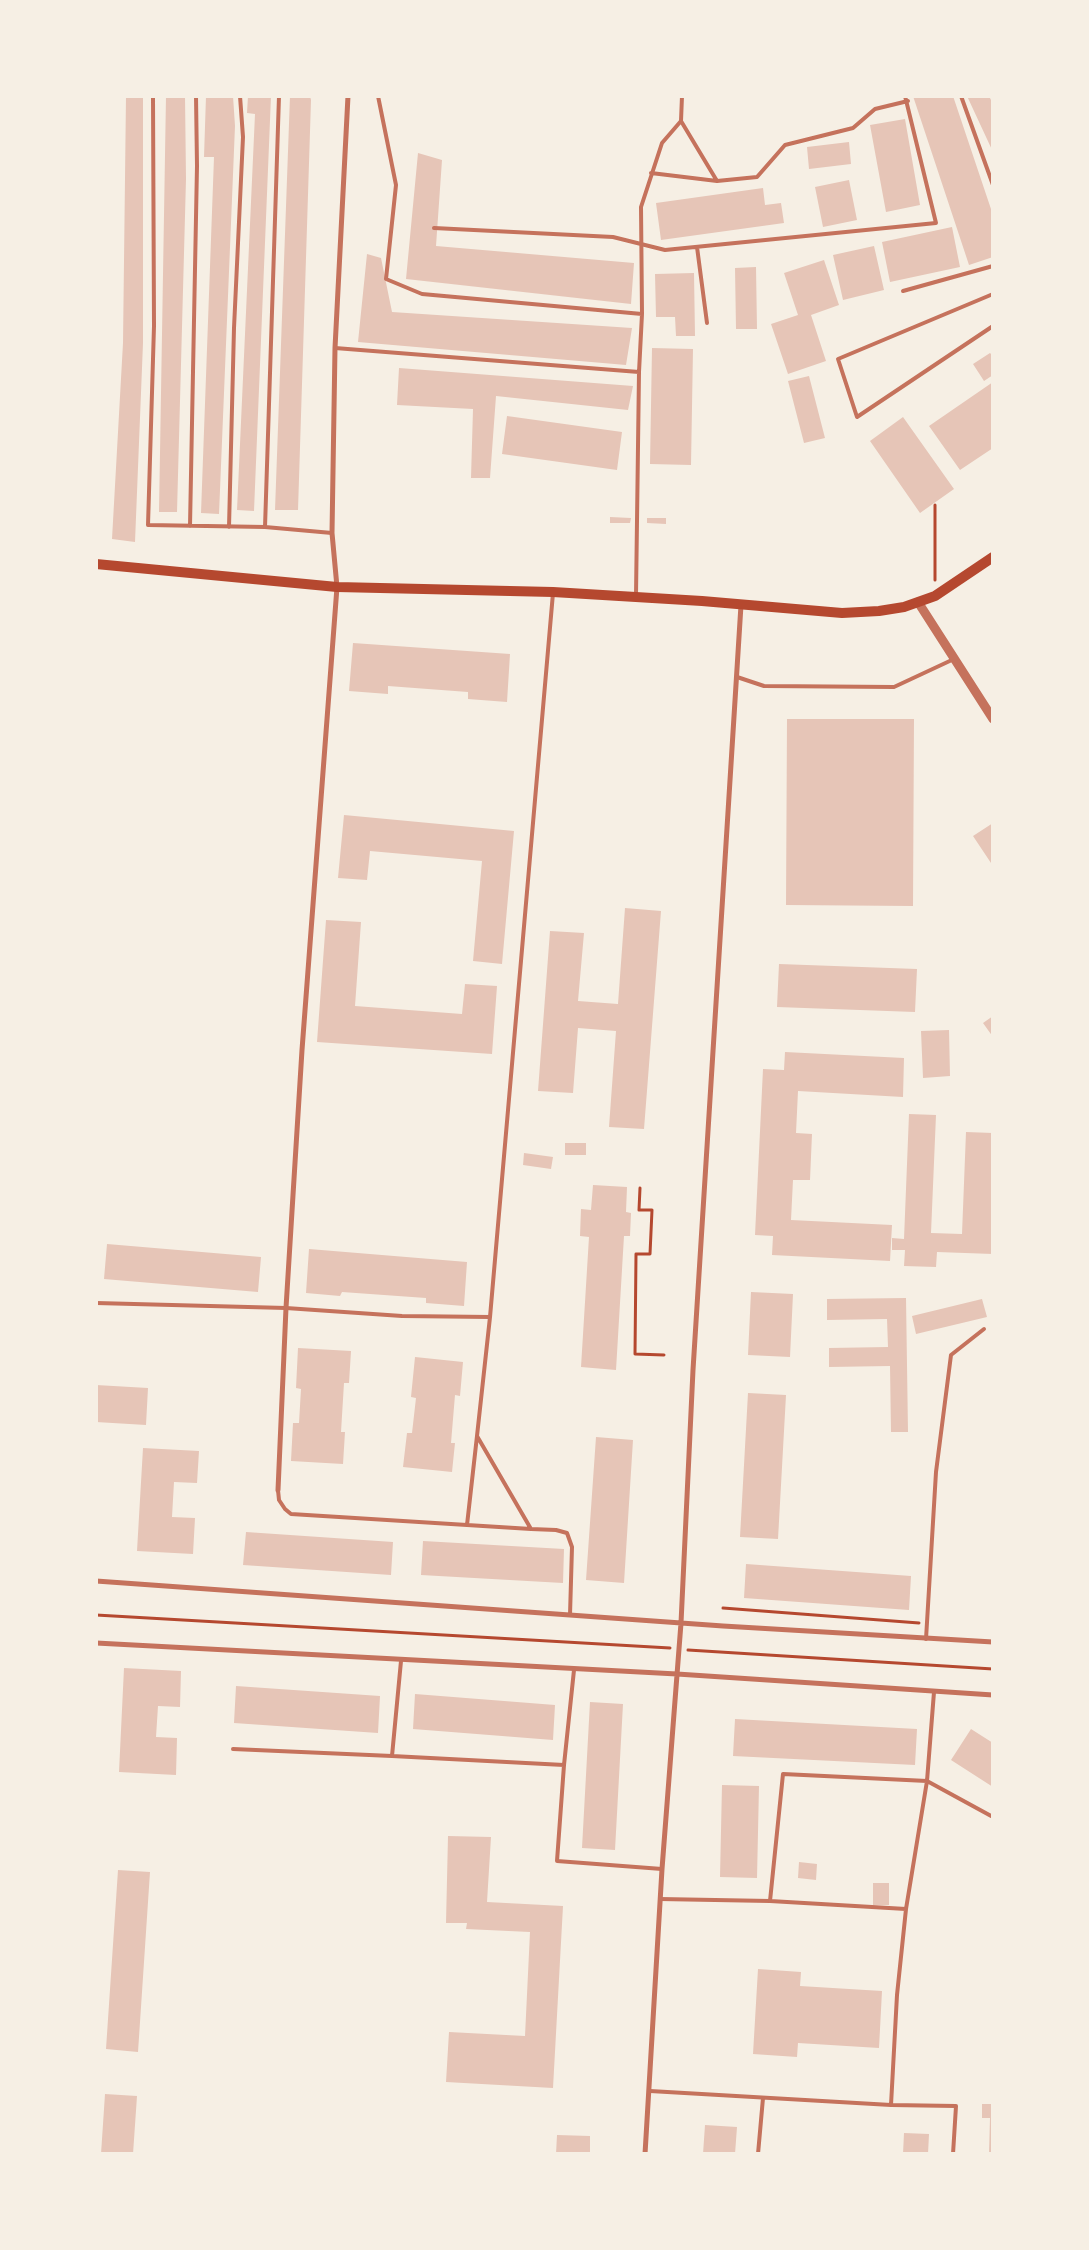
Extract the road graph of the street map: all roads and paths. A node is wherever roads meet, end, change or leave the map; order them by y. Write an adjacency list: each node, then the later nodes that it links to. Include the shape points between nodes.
1 (153, 96): 26 (lane, via 154,326 148,525)
2 (196, 96): 26 (lane)
3 (240, 96): 27 (lane, via 243,137)
4 (279, 96): 28 (lane)
5 (348, 96): 23 (street)
6 (378, 96): 20 (lane, via 396,185 386,279 422,294)
7 (682, 96): 10 (lane)
8 (961, 96): 13 (lane)
9 (906, 98): 12 (lane, via 875,109 852,128 785,145 757,177); 16 (lane, via 936,223)
10 (681, 121): 11 (lane, via 662,143); 12 (lane)
11 (651, 174): 12 (lane); 15 (lane, via 641,207)
12 (718, 181)
13 (993, 185)
14 (434, 228): 15 (lane, via 613,237)
15 (641, 245): 16 (lane, via 665,250); 20 (lane)
16 (696, 247): 21 (lane)
17 (993, 266): 18 (lane)
18 (903, 290)
19 (993, 294): 22 (lane, via 838,359 857,417)
20 (642, 314): 24 (lane)
21 (707, 323)
22 (993, 326)
23 (335, 348): 24 (lane); 29 (street)
24 (639, 372): 35 (lane)
25 (935, 505): 34 (path)
26 (190, 526): 27 (lane)
27 (229, 527): 28 (lane)
28 (265, 527): 29 (lane)
29 (332, 533): 32 (street)
30 (993, 557): 34 (main road)
31 (96, 564): 32 (main road)
32 (337, 586): 33 (main road); 43 (street)
33 (553, 592): 35 (main road); 44 (lane)
34 (935, 596): 36 (main road)
35 (636, 597): 37 (main road)
36 (918, 602): 37 (main road, via 879,612 842,613); 38 (street)
37 (741, 605): 39 (street)
38 (955, 659): 39 (lane, via 894,687 764,686); 40 (street)
39 (736, 677): 55 (street, via 693,1370)
40 (993, 719)
41 (640, 1188): 46 (path, via 639,1210 652,1210 650,1254 636,1254 635,1354)
42 (96, 1303): 43 (lane)
43 (286, 1308): 44 (lane, via 402,1316); 48 (street)
44 (490, 1317): 47 (lane)
45 (984, 1329): 56 (lane, via 951,1355 936,1472)
46 (664, 1355)
47 (477, 1436): 49 (lane); 50 (lane)
48 (278, 1490): 49 (lane, via 279,1500 291,1514)
49 (467, 1525): 50 (lane)
50 (531, 1529): 53 (lane, via 566,1533 572,1547)
51 (96, 1580): 53 (street)
52 (723, 1608): 56 (path)
53 (570, 1614): 55 (street)
54 (96, 1615): 60 (path)
55 (681, 1622): 57 (street); 60 (street)
56 (927, 1624): 57 (lane)
57 (926, 1639): 58 (street)
58 (993, 1642)
59 (96, 1643): 61 (street)
60 (679, 1649): 62 (path); 64 (street)
61 (401, 1661): 63 (street); 68 (lane)
62 (993, 1669)
63 (574, 1670): 64 (street); 69 (lane)
64 (677, 1674): 65 (street); 72 (street)
65 (934, 1692): 66 (street); 70 (lane)
66 (993, 1695)
67 (232, 1749): 68 (lane)
68 (392, 1756): 69 (lane)
69 (564, 1765): 72 (lane, via 557,1861)
70 (927, 1781): 71 (lane); 74 (lane, via 783,1774); 75 (lane)
71 (993, 1817)
72 (662, 1869): 73 (street)
73 (660, 1899): 74 (lane); 76 (street)
74 (770, 1901): 75 (lane)
75 (906, 1909): 78 (lane)
76 (650, 2091): 77 (lane); 79 (street)
77 (763, 2098): 78 (lane); 80 (lane)
78 (890, 2105): 81 (lane, via 956,2106)
79 (645, 2154)
80 (758, 2154)
81 (953, 2154)

